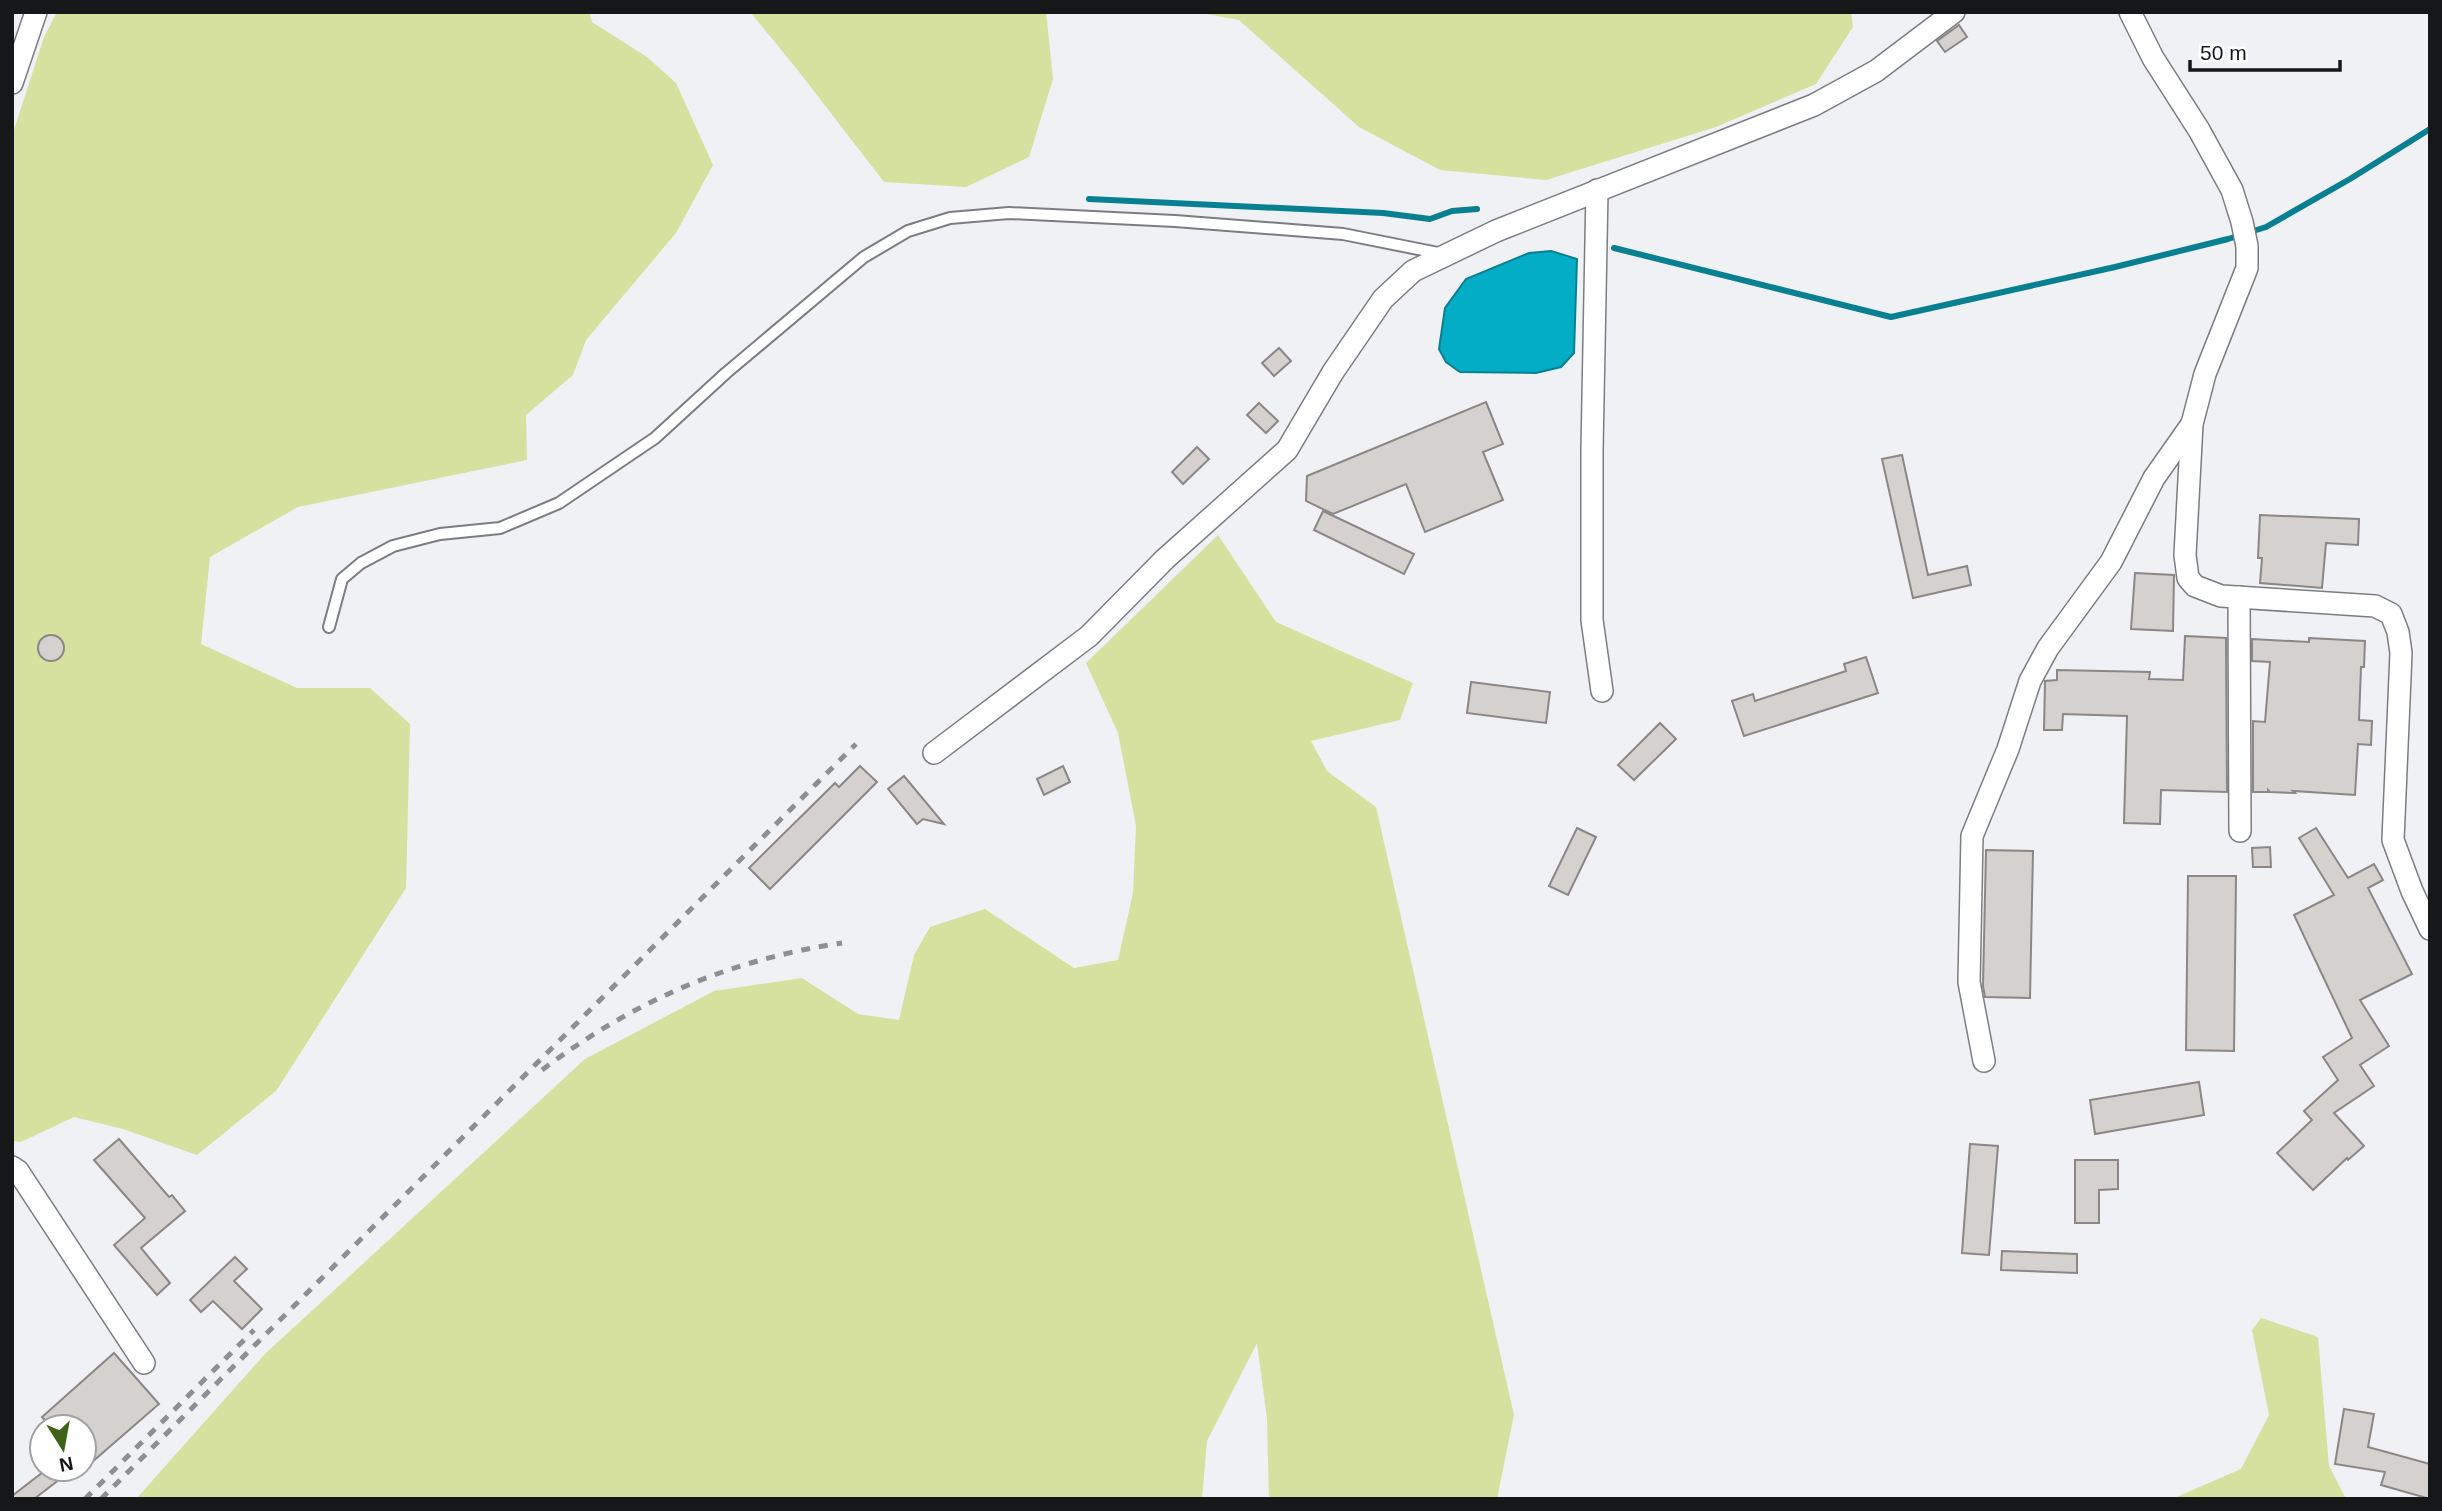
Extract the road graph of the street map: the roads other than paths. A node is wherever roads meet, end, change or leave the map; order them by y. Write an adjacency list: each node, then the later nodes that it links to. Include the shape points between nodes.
1 (36, 12): 4 (street)
2 (1954, 12): 5 (street, via 1876,71 1814,105)
3 (2130, 12): 7 (street, via 2232,190 2247,246 2247,268 2205,374)
4 (12, 83)
5 (1597, 190): 6 (street); 10 (street, via 1592,620)
6 (1445, 255): 9 (lane, via 1343,234 1009,213 950,218 908,231 864,257 655,438 559,503 500,528 440,534 393,546 361,563 342,579); 11 (street, via 1413,271 1383,299 1287,450 1165,559 1090,636)
7 (2192, 424): 8 (street, via 2185,555 2188,578 2195,586 2221,596); 14 (street, via 2154,478 2111,562 2030,681 1972,836 1969,982)
8 (2239, 597): 12 (street); 13 (street, via 2375,606 2391,614 2401,653 2393,840)
9 (329, 627)
10 (1602, 691)
11 (934, 753)
12 (2240, 831)
13 (2430, 929)
14 (1984, 1060)
15 (12, 1167): 16 (street)
16 (144, 1363)

